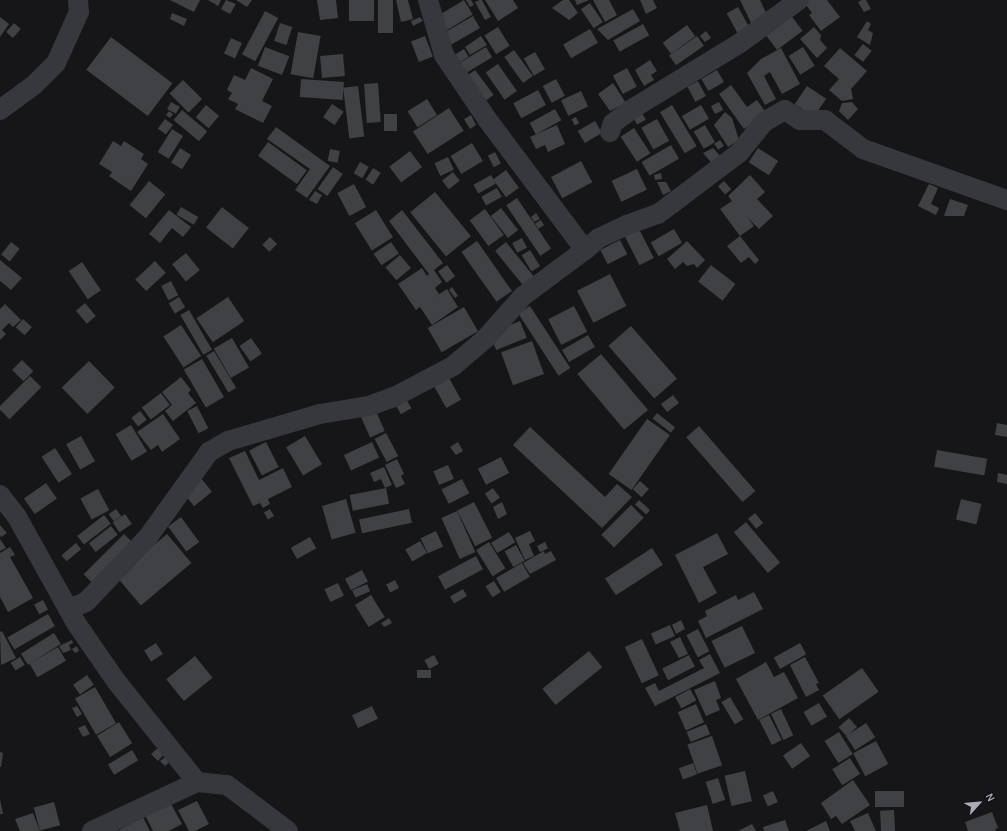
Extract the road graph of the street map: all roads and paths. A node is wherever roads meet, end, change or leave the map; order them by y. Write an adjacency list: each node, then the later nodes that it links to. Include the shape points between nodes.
1 (78, 0): 4 (street, via 79,12 56,63 34,85)
2 (428, 0): 7 (street, via 444,55 487,119)
3 (799, 0): 5 (street, via 740,43 632,109 613,124)
4 (0, 110)
5 (610, 132)
6 (1007, 200): 7 (street, via 863,149 825,120 800,120 785,110 764,122 739,152 658,214 613,231 599,238)
7 (585, 250): 9 (street, via 523,296 485,339 453,366 369,406 313,416 228,441 209,452 148,538 86,602)
8 (0, 495): 9 (street, via 17,517)
9 (68, 609): 10 (street, via 116,681)
10 (197, 782): 11 (street); 12 (street, via 227,785)
11 (92, 831)
12 (288, 831)

